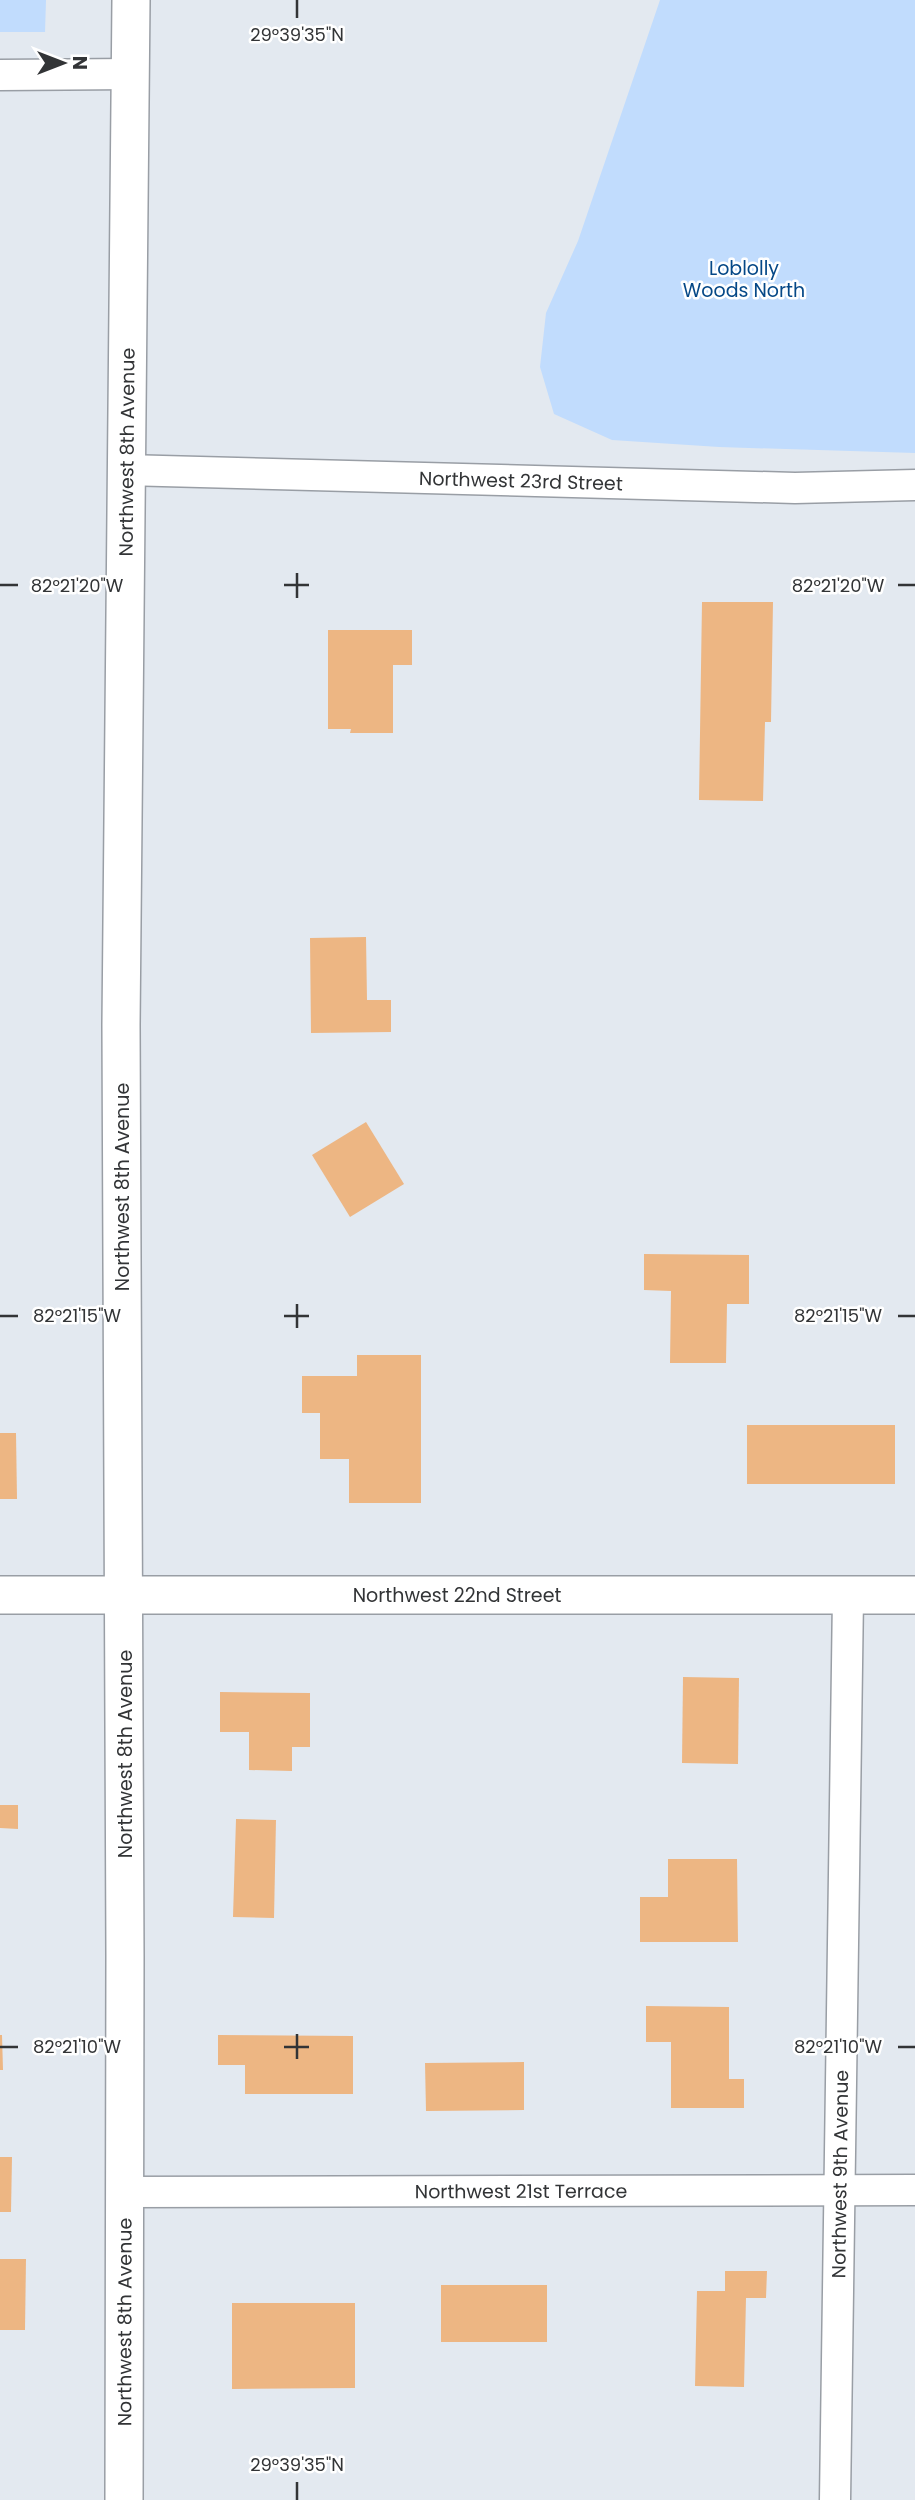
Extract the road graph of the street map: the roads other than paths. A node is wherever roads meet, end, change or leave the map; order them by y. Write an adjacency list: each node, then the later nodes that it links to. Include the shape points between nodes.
1 (131, 0): 2 (street, Northwest 8th Avenue)
2 (132, 74): 3 (street); 4 (street, Northwest 8th Avenue)
3 (0, 75)
4 (125, 470): 5 (street, Northwest 23rd Street, via 795,488); 8 (street, Northwest 8th Avenue, via 121,1026)
5 (915, 485)
6 (0, 1595): 8 (street, Northwest 22nd Street)
7 (915, 1595): 9 (street, Northwest 22nd Street)
8 (124, 1596): 9 (street, Northwest 22nd Street); 12 (street, Northwest 8th Avenue)
9 (848, 1596): 10 (street, Northwest 9th Avenue)
10 (841, 2190): 11 (street, Northwest 21st Terrace); 12 (street, Northwest 21st Terrace); 14 (street, Northwest 9th Avenue)
11 (915, 2190)
12 (125, 2192): 13 (street, Northwest 8th Avenue)
13 (124, 2500)
14 (835, 2500)

